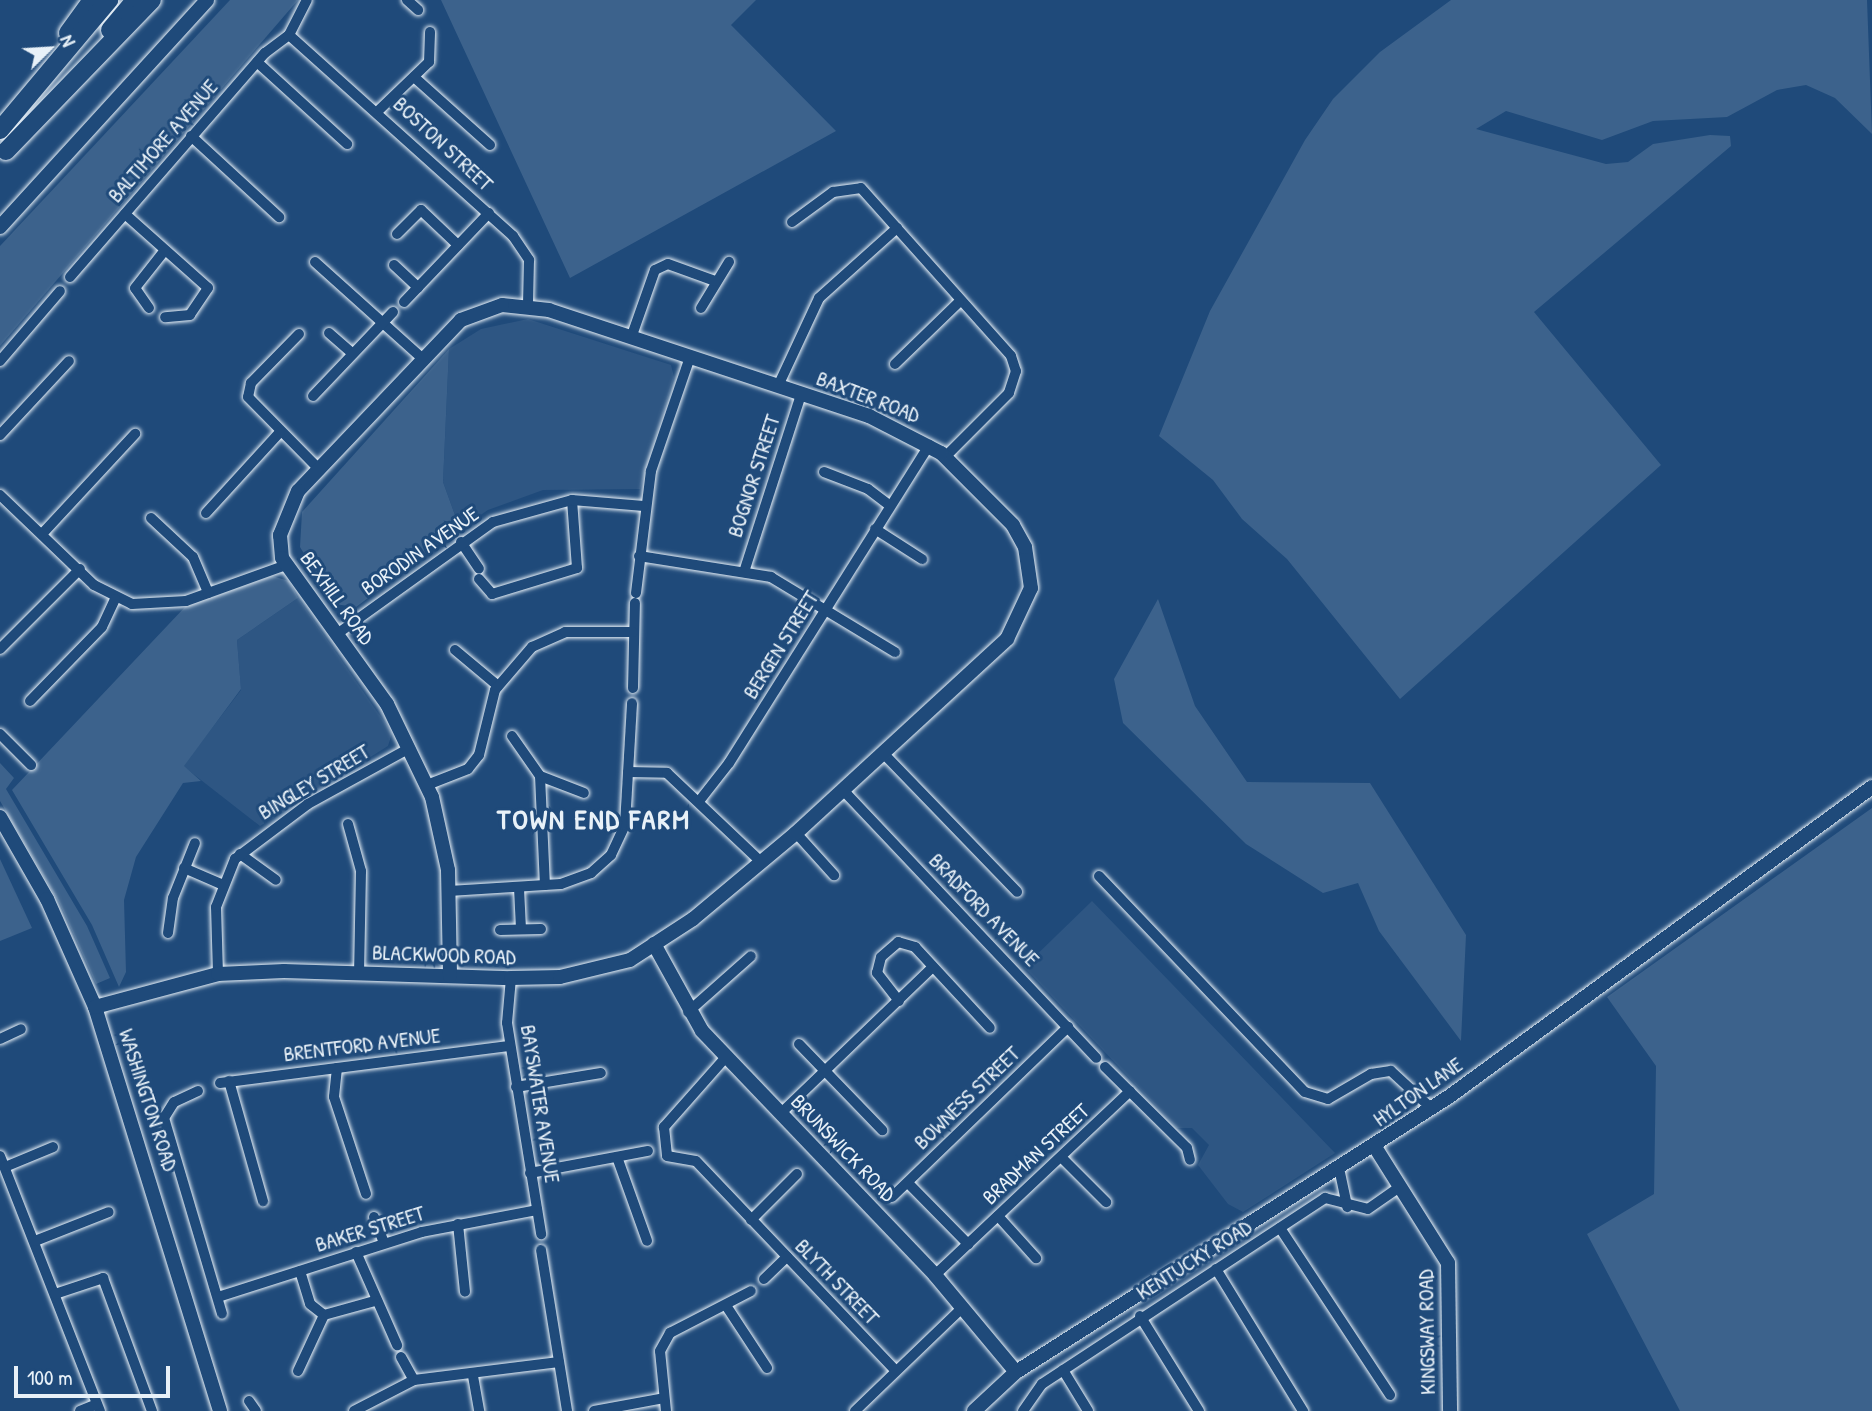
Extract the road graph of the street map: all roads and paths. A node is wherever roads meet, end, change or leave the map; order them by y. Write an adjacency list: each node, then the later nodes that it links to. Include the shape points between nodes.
1 (92, 0): 14 (highway)
2 (109, 0): 15 (highway)
3 (135, 0): 19 (highway)
4 (152, 0): 19 (highway)
5 (207, 0): 24 (street)
6 (307, 0): 10 (street)
7 (407, 0): 8 (street)
8 (418, 10)
9 (430, 32): 12 (street, via 434,49)
10 (289, 35): 11 (street, BALTIMORE AVENUE); 13 (street, BOSTON STREET)
11 (257, 62): 16 (street, BALTIMORE AVENUE); 17 (street)
12 (414, 77): 13 (street); 18 (street)
13 (378, 111): 20 (street, BOSTON STREET)
14 (0, 122)
15 (0, 130)
16 (191, 136): 21 (street, BALTIMORE AVENUE); 22 (street)
17 (347, 144)
18 (490, 145)
19 (3, 155)
20 (489, 213): 27 (street); 38 (street, BOSTON STREET, via 528,260)
21 (125, 215): 28 (street); 32 (street, BALTIMORE AVENUE)
22 (279, 217)
23 (792, 222): 25 (street, via 815,201 849,187 861,188)
24 (0, 227)
25 (897, 228): 37 (street); 53 (street, via 818,298)
26 (397, 234): 27 (street, via 421,210)
27 (458, 245): 34 (street)
28 (165, 250): 39 (street, via 135,288); 42 (street, via 208,288 190,315)
29 (316, 262): 43 (street)
30 (729, 262): 33 (street)
31 (394, 265): 34 (street)
32 (70, 277)
33 (715, 281): 40 (street); 46 (street, via 668,264 655,270)
34 (418, 287): 36 (street)
35 (60, 291): 50 (street)
36 (404, 302)
37 (959, 302): 52 (street); 60 (street, via 1011,356 1016,371 1009,393)
38 (528, 305): 46 (street, BAXTER ROAD); 49 (street, BEXHILL ROAD, via 481,310)
39 (149, 308)
40 (701, 308)
41 (393, 312): 43 (street)
42 (165, 317)
43 (383, 323): 47 (street); 49 (street)
44 (329, 332): 47 (street)
45 (299, 334): 56 (street, via 249,390 253,407)
46 (631, 338): 48 (street, BAXTER ROAD)
47 (352, 353): 55 (street)
48 (690, 357): 53 (street, BAXTER ROAD); 66 (street, via 661,433)
49 (422, 358): 61 (street, BEXHILL ROAD)
50 (0, 361)
51 (69, 361): 58 (street)
52 (895, 364)
53 (778, 386): 54 (street, BAXTER ROAD)
54 (801, 394): 59 (street, BAXTER ROAD); 76 (street, BOGNOR STREET)
55 (313, 396)
56 (280, 432): 61 (street); 67 (street)
57 (135, 434): 70 (street)
58 (0, 435)
59 (929, 445): 60 (street, BAXTER ROAD); 65 (street, BERGEN STREET)
60 (945, 457): 92 (street, BAXTER ROAD, via 1013,525 1030,567 1029,599 1007,639)
61 (319, 469): 74 (street, BEXHILL ROAD, via 284,515 280,535)
62 (824, 472): 65 (street, via 868,489)
63 (572, 500): 66 (street, BORODIN AVENUE); 71 (street, BORODIN AVENUE, via 521,511); 71 (street, via 576,568 492,594)
64 (2, 501): 70 (street)
65 (889, 505): 69 (street, BERGEN STREET)
66 (644, 506): 72 (street)
67 (206, 513)
68 (151, 518): 77 (street, via 193,557)
69 (875, 529): 73 (street); 79 (street, BERGEN STREET)
70 (42, 534): 75 (street)
71 (461, 542): 81 (street, BORODIN AVENUE)
72 (639, 556): 76 (street); 80 (street)
73 (922, 559)
74 (286, 565): 77 (street); 81 (street, BEXHILL ROAD)
75 (80, 569): 78 (street); 82 (street)
76 (744, 572): 79 (street, via 771,577)
77 (208, 593): 78 (street, via 168,606)
78 (115, 598): 87 (street, via 102,627)
79 (827, 608): 84 (street); 100 (street, BERGEN STREET)
80 (633, 632): 85 (street, via 565,632 545,638 518,658); 86 (street)
81 (337, 634): 91 (street, BEXHILL ROAD)
82 (0, 649)
83 (454, 650): 85 (street)
84 (895, 652)
85 (498, 686): 96 (street, via 479,755 468,769)
86 (633, 688)
87 (30, 701)
88 (632, 703): 94 (street)
89 (0, 734): 93 (street)
90 (512, 736): 95 (street)
91 (410, 748): 96 (street, BEXHILL ROAD); 105 (street, BINGLEY STREET)
92 (883, 753): 98 (street, BAXTER ROAD); 115 (street)
93 (32, 765)
94 (628, 772): 100 (street, via 667,773); 112 (street, via 625,825 611,855 592,873)
95 (540, 776): 99 (street); 112 (street)
96 (426, 785): 114 (street, BEXHILL ROAD)
97 (1872, 787): 143 (street, HYLTON LANE)
98 (842, 789): 103 (street, BAXTER ROAD); 130 (street, BRADFORD AVENUE)
99 (584, 793)
100 (700, 800): 106 (street)
101 (0, 817): 128 (street, WASHINGTON ROAD, via 47,899)
102 (348, 824): 123 (street, via 361,871)
103 (796, 833): 106 (street, BAXTER ROAD); 108 (street)
104 (195, 843): 107 (street)
105 (240, 854): 110 (street); 111 (street, BINGLEY STREET)
106 (761, 862): 120 (street, BLACKWOOD ROAD)
107 (184, 868): 111 (street); 119 (street)
108 (834, 875)
109 (1099, 876): 143 (street, via 1305,1092 1328,1099 1371,1074 1391,1071)
110 (276, 880)
111 (221, 884): 124 (street, BINGLEY STREET, via 213,933)
112 (545, 885): 113 (street)
113 (519, 888): 114 (street); 116 (street)
114 (449, 891): 125 (street, BEXHILL ROAD)
115 (1017, 892)
116 (521, 929): 117 (street); 118 (street)
117 (541, 929)
118 (500, 930)
119 (168, 933)
120 (654, 944): 126 (street, BLACKWOOD ROAD, via 613,967 579,975); 129 (street, BRUNSWICK ROAD)
121 (751, 956): 129 (street)
122 (933, 967): 127 (street); 127 (street, via 915,947 898,942 881,957 877,973); 131 (street)
123 (359, 973): 124 (street, BLACKWOOD ROAD); 125 (street, BLACKWOOD ROAD)
124 (218, 974): 128 (street, BLACKWOOD ROAD)
125 (450, 976): 126 (street, BLACKWOOD ROAD)
126 (511, 978): 135 (street, BAYSWATER AVENUE)
127 (899, 1001): 138 (street)
128 (94, 1007): 210 (street, WASHINGTON ROAD, via 193,1308)
129 (688, 1012): 136 (street, BRUNSWICK ROAD)
130 (1068, 1027): 142 (street, BRADFORD AVENUE); 157 (street, BOWNESS STREET)
131 (990, 1028)
132 (21, 1029): 133 (street)
133 (0, 1039)
134 (799, 1044): 138 (street)
135 (509, 1046): 137 (street, BRENTFORD AVENUE); 140 (street, BAYSWATER AVENUE)
136 (726, 1057): 144 (street, BRUNSWICK ROAD); 168 (street, BLYTH STREET, via 664,1127 667,1156 696,1161)
137 (337, 1068): 159 (street, via 334,1097); 161 (street, BRENTFORD AVENUE, via 225,1082)
138 (824, 1072): 144 (street); 145 (street)
139 (601, 1073): 140 (street)
140 (516, 1087): 155 (street, BAYSWATER AVENUE)
141 (198, 1091): 187 (street, via 174,1102 164,1118)
142 (1130, 1091): 151 (street, BRADMAN STREET); 152 (street, BRADFORD AVENUE, via 1187,1148)
143 (1432, 1109): 147 (street, HYLTON LANE)
144 (780, 1114): 182 (street, BRUNSWICK ROAD)
145 (882, 1130)
146 (53, 1147): 153 (street)
147 (1375, 1147): 154 (street, HYLTON LANE); 158 (street, KINGSWAY ROAD)
148 (648, 1152): 150 (street)
149 (0, 1156): 153 (street)
150 (617, 1157): 155 (street); 173 (street)
151 (1062, 1157): 162 (street); 166 (street, BRADMAN STREET)
152 (1190, 1160)
153 (5, 1167): 172 (street)
154 (1339, 1168): 163 (street); 201 (street, HYLTON LANE)
155 (530, 1173): 164 (street, BAYSWATER AVENUE)
156 (797, 1174): 168 (street)
157 (908, 1182): 160 (street, BOWNESS STREET); 175 (street)
158 (1401, 1186): 163 (street, KENTUCKY ROAD, via 1367,1209); 223 (street, KINGSWAY ROAD, via 1448,1264)
159 (366, 1194)
160 (892, 1197)
161 (263, 1201)
162 (1106, 1202)
163 (1347, 1206): 170 (street, KENTUCKY ROAD, via 1325,1198)
164 (537, 1210): 169 (street, BAKER STREET); 171 (street, BAYSWATER AVENUE)
165 (109, 1212): 172 (street)
166 (998, 1216): 175 (street, BRADMAN STREET); 179 (street)
167 (374, 1217): 174 (street)
168 (751, 1220): 178 (street, BLYTH STREET)
169 (458, 1224): 174 (street, BAKER STREET); 185 (street)
170 (1280, 1228): 180 (street, KENTUCKY ROAD); 204 (street)
171 (541, 1234)
172 (35, 1241): 186 (street)
173 (647, 1241)
174 (384, 1243): 177 (street, BAKER STREET)
175 (968, 1244): 182 (street, BRADMAN STREET)
176 (541, 1250): 196 (street)
177 (356, 1252): 181 (street, BAKER STREET); 188 (street)
178 (787, 1257): 183 (street); 198 (street, BLYTH STREET)
179 (1036, 1258)
180 (1216, 1269): 193 (street, KENTUCKY ROAD); 222 (street)
181 (300, 1271): 187 (street, BAKER STREET); 192 (street, via 310,1304)
182 (935, 1275): 190 (street, BRUNSWICK ROAD)
183 (764, 1279)
184 (751, 1291): 189 (street)
185 (466, 1292)
186 (55, 1294): 207 (street); 209 (street, via 103,1278)
187 (218, 1297): 191 (street)
188 (375, 1301): 192 (street); 194 (street)
189 (727, 1307): 197 (street); 205 (street, via 670,1333 660,1351)
190 (963, 1307): 198 (street); 201 (street, BRUNSWICK ROAD)
191 (222, 1314)
192 (324, 1315): 200 (street)
193 (1140, 1316): 199 (street, KENTUCKY ROAD); 221 (street)
194 (397, 1345)
195 (401, 1357): 203 (street)
196 (559, 1362): 202 (street); 214 (street)
197 (767, 1368)
198 (895, 1370): 217 (street)
199 (1063, 1370): 219 (street, KENTUCKY ROAD, via 1042,1384); 220 (street)
200 (298, 1371)
201 (1016, 1372): 218 (street, HYLTON LANE)
202 (473, 1376): 203 (street); 213 (street)
203 (414, 1380): 212 (street)
204 (1390, 1395)
205 (664, 1398): 215 (street); 216 (street)
206 (249, 1401): 211 (street)
207 (99, 1407): 208 (street)
208 (80, 1411)
209 (152, 1411)
210 (220, 1411)
211 (256, 1411)
212 (354, 1411)
213 (479, 1411)
214 (567, 1411)
215 (594, 1411)
216 (666, 1411)
217 (855, 1411)
218 (974, 1411)
219 (1023, 1411)
220 (1088, 1411)
221 (1199, 1411)
222 (1303, 1411)
223 (1450, 1411)

